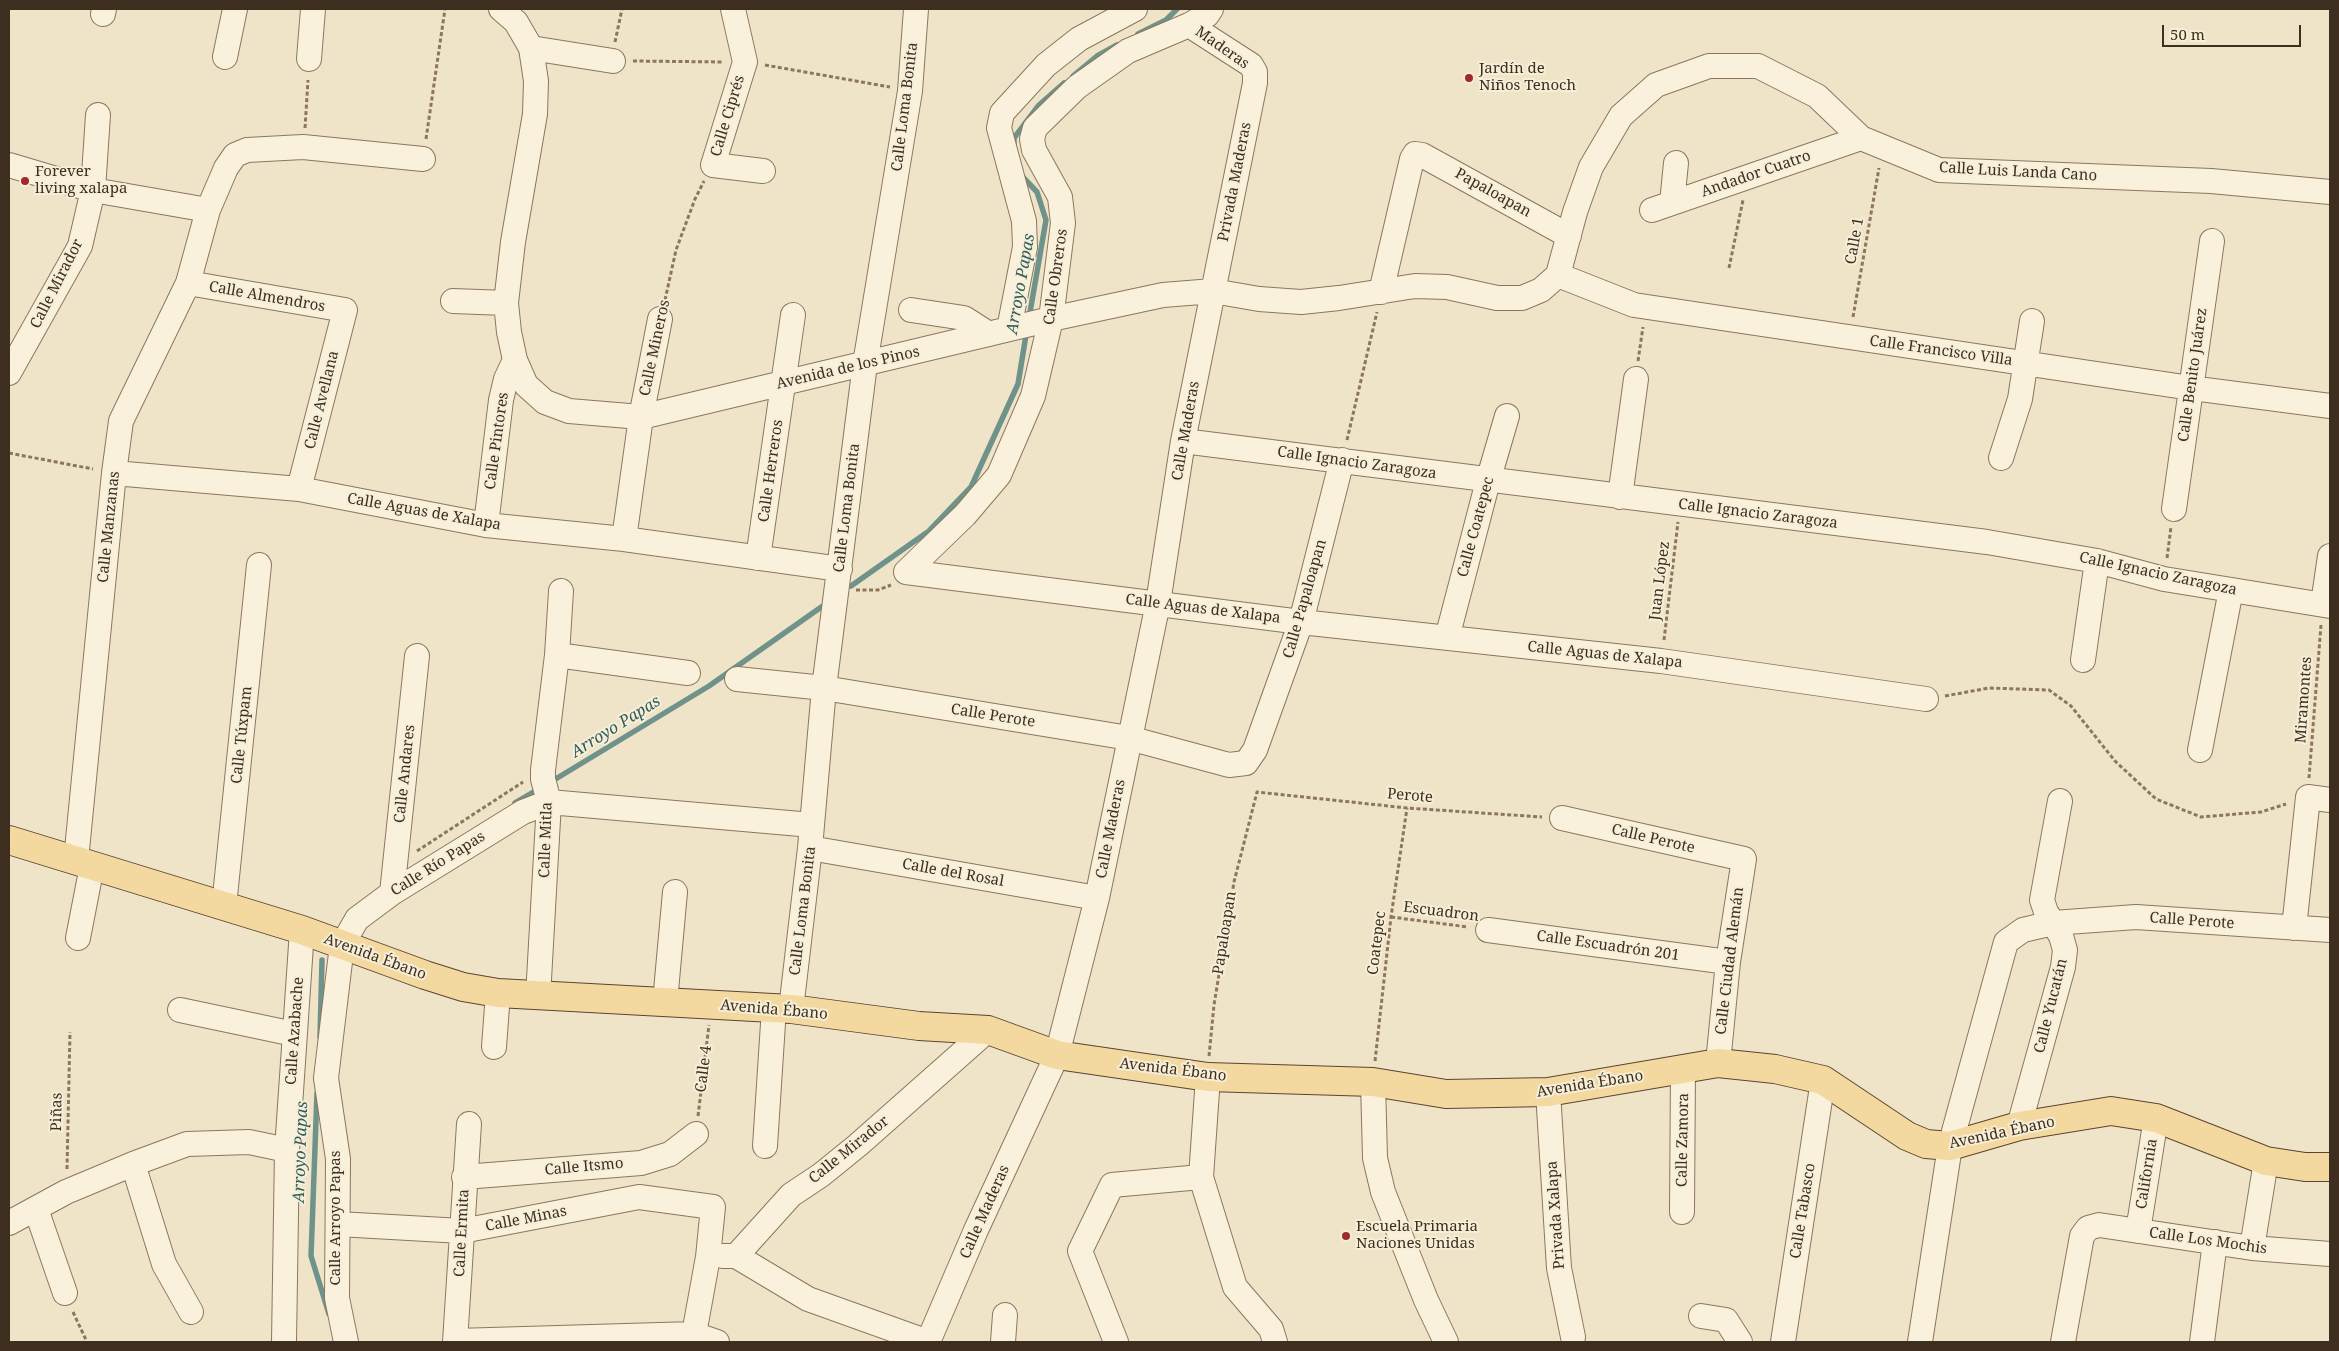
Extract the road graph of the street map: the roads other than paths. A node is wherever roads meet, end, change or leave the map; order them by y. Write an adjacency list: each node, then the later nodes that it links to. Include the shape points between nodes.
1 (235, 9): 10 (street)
2 (312, 9): 11 (street)
3 (500, 9): 9 (street, Avenida de los Pinos, via 516,22)
4 (733, 9): 19 (street, Calle Ciprés, via 745,62 713,165)
5 (916, 9): 38 (street, Calle Loma Bonita, via 910,91)
6 (1135, 9): 36 (street, Calle Obreros, via 1079,39 1046,65 1002,113 999,128 1024,221)
7 (1211, 9): 8 (street, Calle Obreros)
8 (1189, 25): 13 (street, Maderas, via 1251,65); 36 (street, Calle Obreros, via 1128,51 1078,87 1036,128 1032,139 1034,150 1060,198 1063,223)
9 (531, 48): 12 (street); 30 (street, Avenida de los Pinos, via 536,81 534,114)
10 (225, 57)
11 (309, 59)
12 (614, 61)
13 (1255, 72): 27 (street, Privada Maderas)
14 (98, 115): 20 (street, Calle Mirador)
15 (1861, 138): 17 (street, Andador Cuatro, via 1662,206); 21 (street, Calle Luis Landa Cano, via 1940,170 2211,181); 23 (street, Calle Luis Landa Cano, via 1817,96 1758,66 1709,66 1656,85 1621,116 1591,167)
16 (423, 160): 22 (street, Calle Manzanas, via 303,147 247,150 235,155 226,168)
17 (1676, 163)
18 (9, 165): 20 (street)
19 (763, 171)
20 (93, 190): 22 (street); 40 (street, Calle Mirador, via 80,246)
21 (2330, 192)
22 (208, 210): 26 (street, Calle Manzanas)
23 (1569, 236): 25 (street, Calle Luis Landa Cano); 28 (street, Papaloapan, via 1416,154 1412,159)
24 (2212, 241): 43 (street, Calle Benito Juárez)
25 (1558, 275): 28 (street, Avenida de los Pinos, via 1541,290 1522,298 1497,298 1447,288 1415,286); 39 (street, Calle Francisco Villa, via 1634,305)
26 (188, 283): 31 (street, Calle Almendros); 50 (street, Calle Manzanas, via 121,421)
27 (1212, 291): 28 (street, Avenida de los Pinos, via 1301,302); 36 (street, Avenida de los Pinos, via 1163,295); 47 (street, Calle Maderas)
28 (1381, 292)
29 (454, 301): 30 (street)
30 (506, 303): 37 (street, Avenida de los Pinos)
31 (345, 310): 52 (street, Calle Avellana)
32 (911, 310): 36 (street)
33 (793, 315): 42 (street, Calle Herreros)
34 (660, 319): 46 (street, Calle Mineros)
35 (2032, 321): 39 (street)
36 (1022, 326): 38 (street, Avenida de los Pinos); 62 (street, Calle Obreros, via 1034,396 999,475 965,515)
37 (515, 360): 46 (street, Avenida de los Pinos, via 526,384 544,402 569,411); 55 (street, Calle Pintores, via 501,400)
38 (865, 364): 42 (street, Avenida de los Pinos); 61 (street, Calle Loma Bonita)
39 (2026, 364): 43 (street, Calle Francisco Villa); 48 (street, via 2020,399)
40 (9, 373)
41 (1636, 379): 53 (street)
42 (783, 383): 46 (street, Avenida de los Pinos); 58 (street, Calle Herreros)
43 (2191, 388): 44 (street, Calle Francisco Villa); 54 (street, Calle Benito Juárez)
44 (2330, 406)
45 (1507, 416): 51 (street, Calle Coatepec)
46 (641, 417): 56 (street, Calle Mineros)
47 (1183, 441): 49 (street, Calle Ignacio Zaragoza); 65 (street, Calle Maderas)
48 (2001, 458)
49 (1342, 460): 51 (street, Calle Ignacio Zaragoza); 67 (street, Calle Papaloapan)
50 (114, 473): 52 (street, Calle Aguas de Xalapa); 86 (street, Calle Manzanas)
51 (1488, 481): 53 (street, Calle Ignacio Zaragoza); 68 (street, Calle Coatepec)
52 (299, 489): 55 (street, Calle Aguas de Xalapa)
53 (1620, 497): 59 (street, Calle Ignacio Zaragoza, via 1986,542)
54 (2174, 509)
55 (486, 525): 56 (street, Calle Aguas de Xalapa)
56 (624, 539): 58 (street, Calle Aguas de Xalapa)
57 (2330, 556): 66 (street)
58 (758, 558): 61 (street, Calle Aguas de Xalapa)
59 (2097, 561): 63 (street, Calle Ignacio Zaragoza, via 2164,579); 71 (street)
60 (259, 565): 90 (street, Calle Túxpam)
61 (840, 569): 74 (street, Calle Loma Bonita)
62 (906, 572): 65 (street, Calle Aguas de Xalapa)
63 (2231, 590): 66 (street, Calle Ignacio Zaragoza); 77 (street)
64 (561, 591): 69 (street, Calle Mitla)
65 (1158, 603): 67 (street, Calle Aguas de Xalapa); 76 (street, Calle Maderas)
66 (2326, 605)
67 (1301, 622): 68 (street, Calle Aguas de Xalapa); 78 (street, Calle Papaloapan, via 1255,750)
68 (1447, 638): 75 (street, Calle Aguas de Xalapa, via 1661,661)
69 (557, 655): 72 (street); 79 (street, Calle Mitla)
70 (417, 656): 88 (street, Calle Andares)
71 (2083, 660)
72 (688, 673)
73 (737, 679): 74 (street, Calle Perote)
74 (824, 688): 76 (street, Calle Perote); 83 (street, Calle Loma Bonita)
75 (1926, 699)
76 (1129, 738): 78 (street, Calle Perote, via 1229,765); 89 (street, Calle Maderas)
77 (2200, 750)
78 (1246, 763)
79 (545, 786): 83 (street, Calle del Rosal); 88 (street, Calle Río Papas, via 523,812); 100 (street, Calle Mitla)
80 (2319, 798): 92 (street)
81 (2060, 801): 91 (street, Calle Yucatán, via 2042,900)
82 (1562, 818): 85 (street, Calle Perote)
83 (811, 837): 89 (street, Calle del Rosal); 102 (street, Calle Loma Bonita)
84 (9, 840): 86 (main road, Avenida Ébano)
85 (1744, 859): 98 (street, Calle Ciudad Alemán)
86 (84, 863): 90 (main road, Avenida Ébano); 96 (street, Calle Manzanas)
87 (675, 892): 101 (street)
88 (392, 893): 97 (street, Calle Río Papas, via 357,919)
89 (1097, 898): 107 (street, Calle Maderas)
90 (224, 906): 93 (main road, Avenida Ébano)
91 (2053, 923): 92 (street, Calle Perote, via 2136,917); 116 (street, Calle Yucatán, via 2065,950 2063,967); 119 (street, Calle Perote, via 2023,930 2006,942)
92 (2294, 928): 95 (street, Calle Perote)
93 (302, 930): 97 (main road, Avenida Ébano); 105 (street, Calle Azabache)
94 (1488, 930): 98 (street, Calle Escuadrón 201)
95 (2330, 930)
96 (78, 938)
97 (342, 945): 99 (main road, Avenida Ébano, via 463,987); 129 (street, Calle Arroyo Papas, via 326,1078 338,1160)
98 (1728, 962): 108 (street, Calle Ciudad Alemán)
99 (498, 993): 100 (main road, Avenida Ébano); 106 (street)
100 (538, 997): 101 (main road, Avenida Ébano)
101 (665, 1002): 102 (main road, Avenida Ébano)
102 (783, 1008): 104 (main road, Avenida Ébano, via 919,1026); 118 (street, Calle Loma Bonita)
103 (180, 1010): 105 (street)
104 (988, 1030): 107 (main road, Avenida Ébano); 135 (street, Calle Mirador, via 858,1145 791,1195)
105 (294, 1034): 120 (street, Calle Azabache)
106 (494, 1048)
107 (1057, 1055): 110 (main road, Avenida Ébano); 147 (street, Calle Maderas)
108 (1718, 1063): 109 (main road, Avenida Ébano); 111 (main road, Avenida Ébano, via 1775,1069)
109 (1683, 1069): 113 (main road, Avenida Ébano); 127 (street, Calle Zamora)
110 (1208, 1077): 112 (main road, Avenida Ébano); 124 (street)
111 (1823, 1080): 119 (main road, Avenida Ébano, via 1906,1136 1926,1144); 153 (street, Calle Tabasco)
112 (1373, 1082): 113 (main road, Avenida Ébano, via 1446,1094); 151 (street, via 1375,1158 1383,1192)
113 (1548, 1092): 142 (street, Privada Xalapa, via 1560,1268)
114 (2156, 1118): 116 (main road, Avenida Ébano, via 2111,1111); 121 (main road, Avenida Ébano); 131 (street, California)
115 (469, 1124): 125 (street, Calle Ermita)
116 (2020, 1126): 119 (main road, Avenida Ébano)
117 (696, 1134): 125 (street, Calle Itsmo, via 670,1154 641,1163)
118 (764, 1146)
119 (1950, 1146): 154 (street)
120 (287, 1150): 122 (street, via 249,1142 188,1144); 143 (street, Calle Azabache)
121 (2266, 1161): 123 (main road, Avenida Ébano); 133 (street)
122 (133, 1164): 126 (street, via 66,1192); 138 (street, via 164,1264)
123 (2330, 1167)
124 (1201, 1176): 149 (street, via 1112,1185 1080,1251); 150 (street, via 1234,1287 1271,1329)
125 (464, 1178): 130 (street, Calle Ermita)
126 (36, 1209): 128 (street); 137 (street)
127 (1682, 1212)
128 (9, 1224)
129 (338, 1224): 130 (street, Calle Minas); 144 (street, Calle Arroyo Papas, via 337,1298)
130 (462, 1231): 136 (street, Calle Minas, via 639,1197 712,1207); 145 (street, Calle Ermita)
131 (2138, 1231): 132 (street, Calle Los Mochis); 155 (street, Calle Los Mochis, via 2099,1225 2088,1228 2082,1236)
132 (2215, 1242): 133 (street, Calle Los Mochis); 156 (street)
133 (2252, 1248): 134 (street, Calle Los Mochis)
134 (2330, 1254)
135 (736, 1256): 136 (street); 147 (street, via 808,1299)
136 (708, 1257): 141 (street)
137 (65, 1293)
138 (191, 1312)
139 (1005, 1315): 148 (street)
140 (1701, 1316): 152 (street, via 1726,1320)
141 (694, 1334): 145 (street); 146 (street)
142 (1573, 1337)
143 (284, 1342)
144 (346, 1342)
145 (456, 1342)
146 (717, 1342)
147 (928, 1342)
148 (1003, 1342)
149 (1116, 1342)
150 (1275, 1342)
151 (1446, 1342)
152 (1740, 1342)
153 (1783, 1342)
154 (1920, 1342)
155 (2063, 1342)
156 (2202, 1342)

